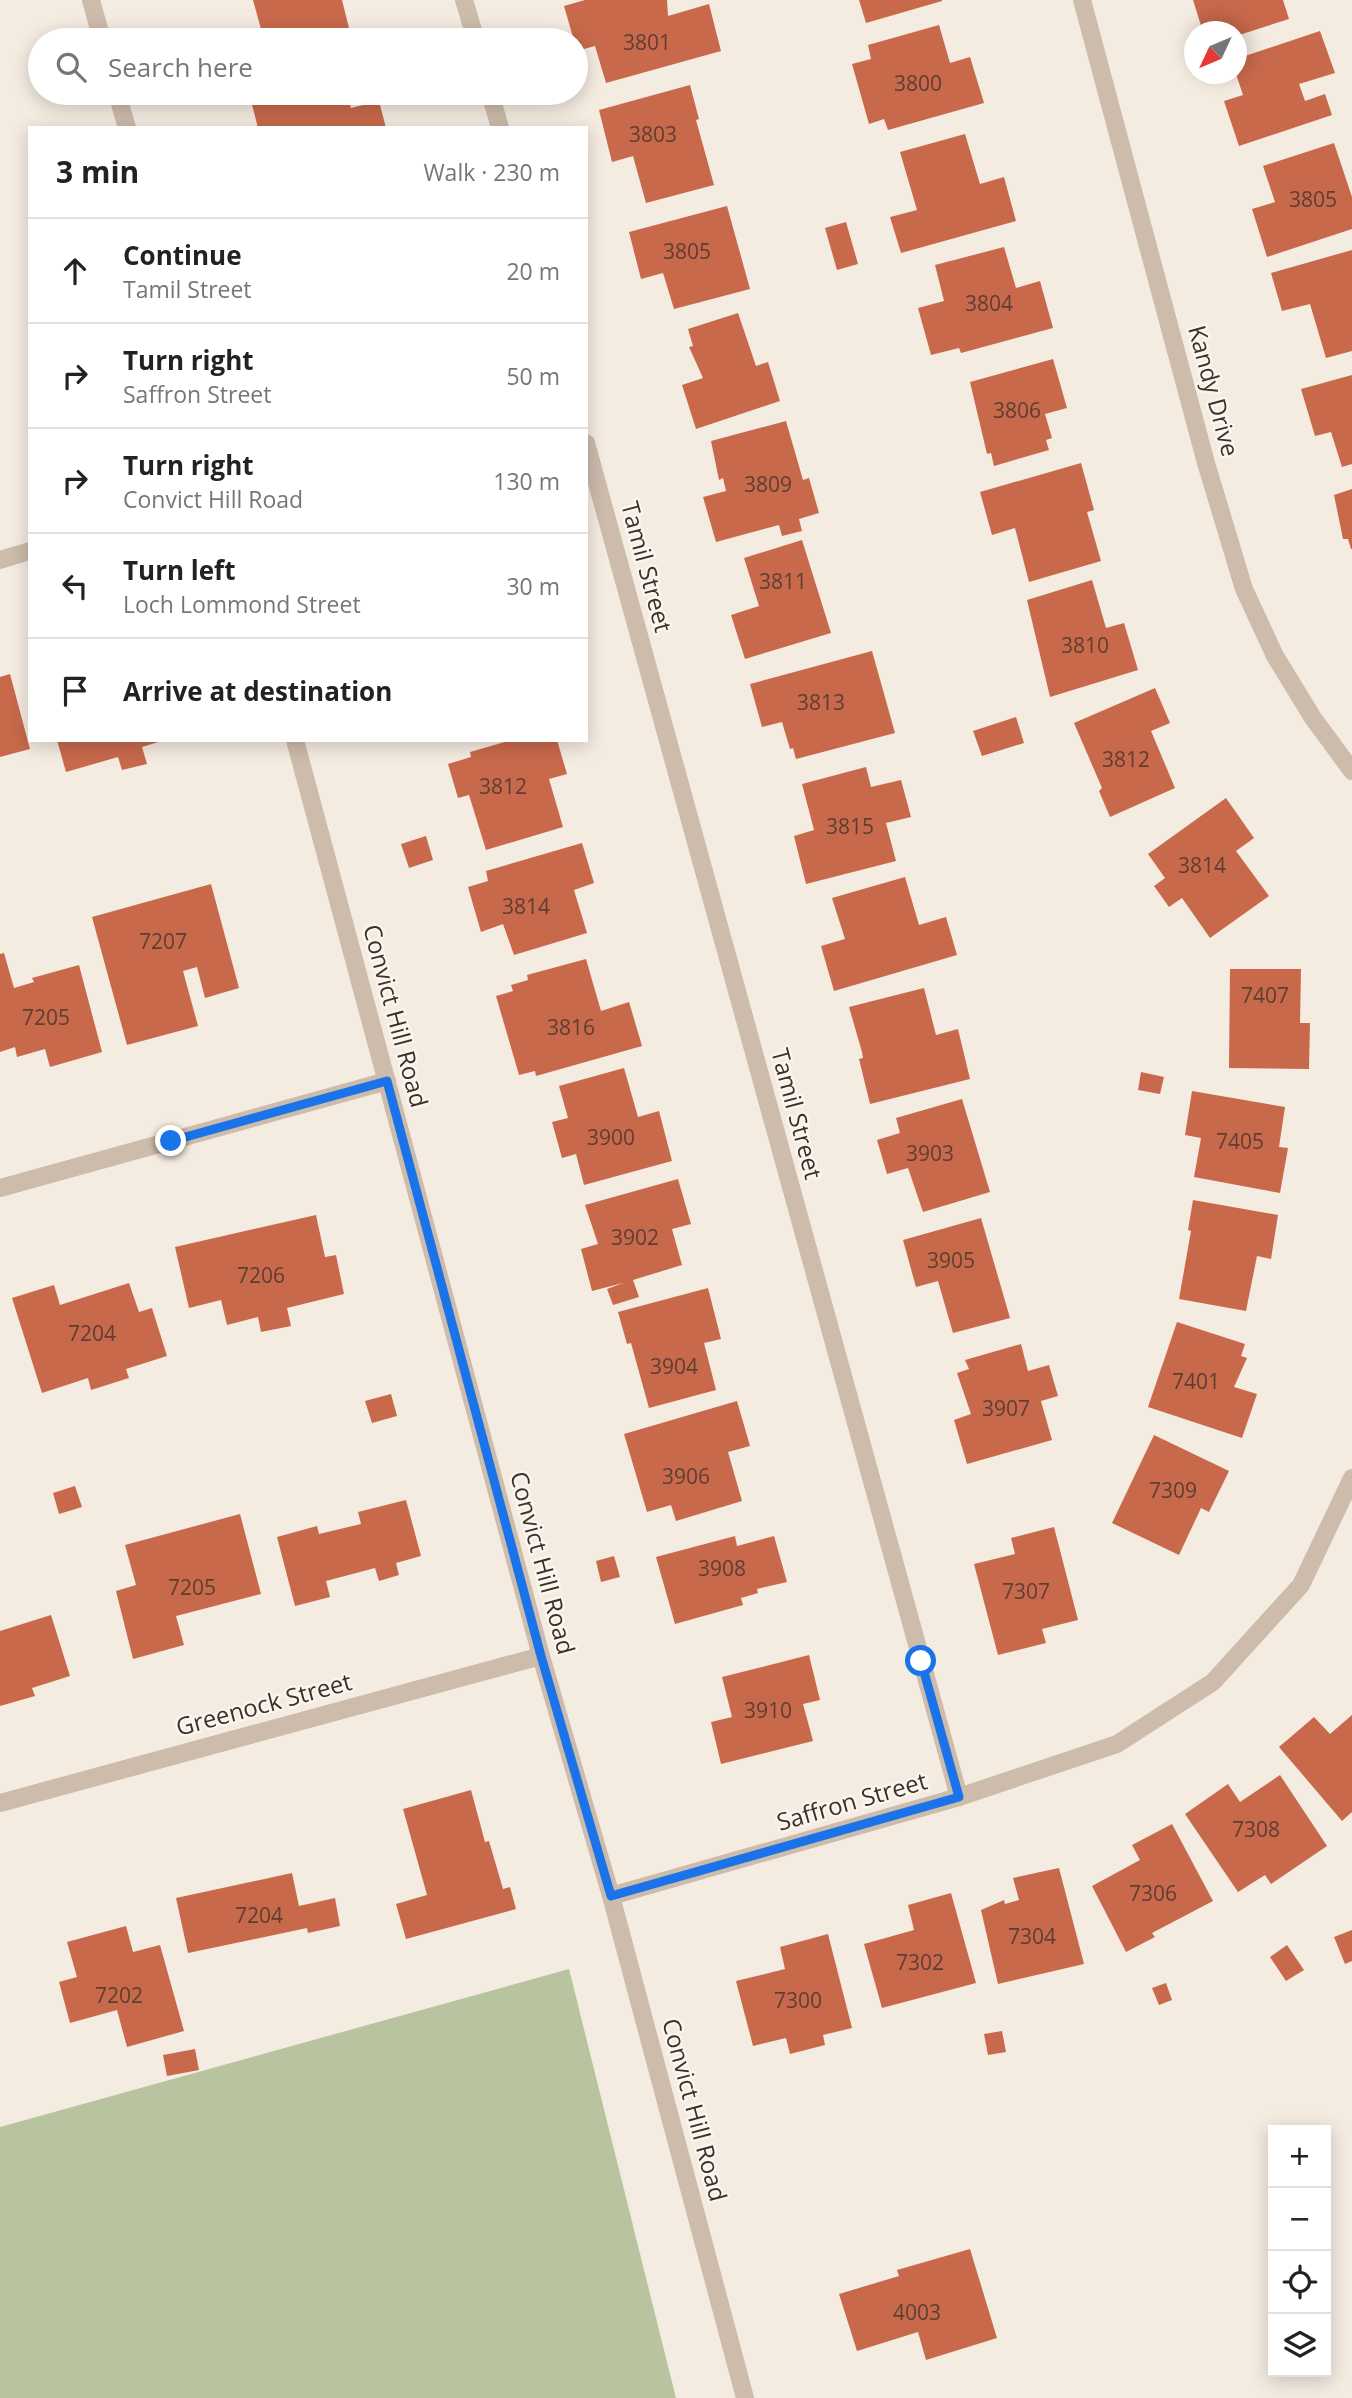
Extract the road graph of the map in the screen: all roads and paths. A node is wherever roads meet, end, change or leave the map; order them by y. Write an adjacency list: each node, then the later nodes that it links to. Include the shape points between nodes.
1 (91, 0): 4 (street)
2 (464, 0): 5 (street)
3 (1082, 0): 14 (street, Kandy Drive, via 1244,589 1275,656)
4 (99, 28)
5 (472, 28)
6 (120, 105): 8 (street)
7 (493, 105): 9 (street)
8 (126, 126)
9 (499, 126)
10 (588, 450): 19 (street, Tamil Street)
11 (28, 552): 12 (street)
12 (0, 559)
13 (296, 742): 15 (street, Convict Hill Road)
14 (1352, 771)
15 (387, 1081): 16 (street); 18 (street, Convict Hill Road)
16 (0, 1188)
17 (1352, 1480): 19 (street, Saffron Street, via 1301,1585 1213,1682 1117,1744)
18 (541, 1656): 20 (street, Greenock Street); 21 (street, Convict Hill Road)
19 (959, 1797): 21 (street, Saffron Street)
20 (0, 1803)
21 (611, 1896): 22 (street, Convict Hill Road)
22 (745, 2398)

